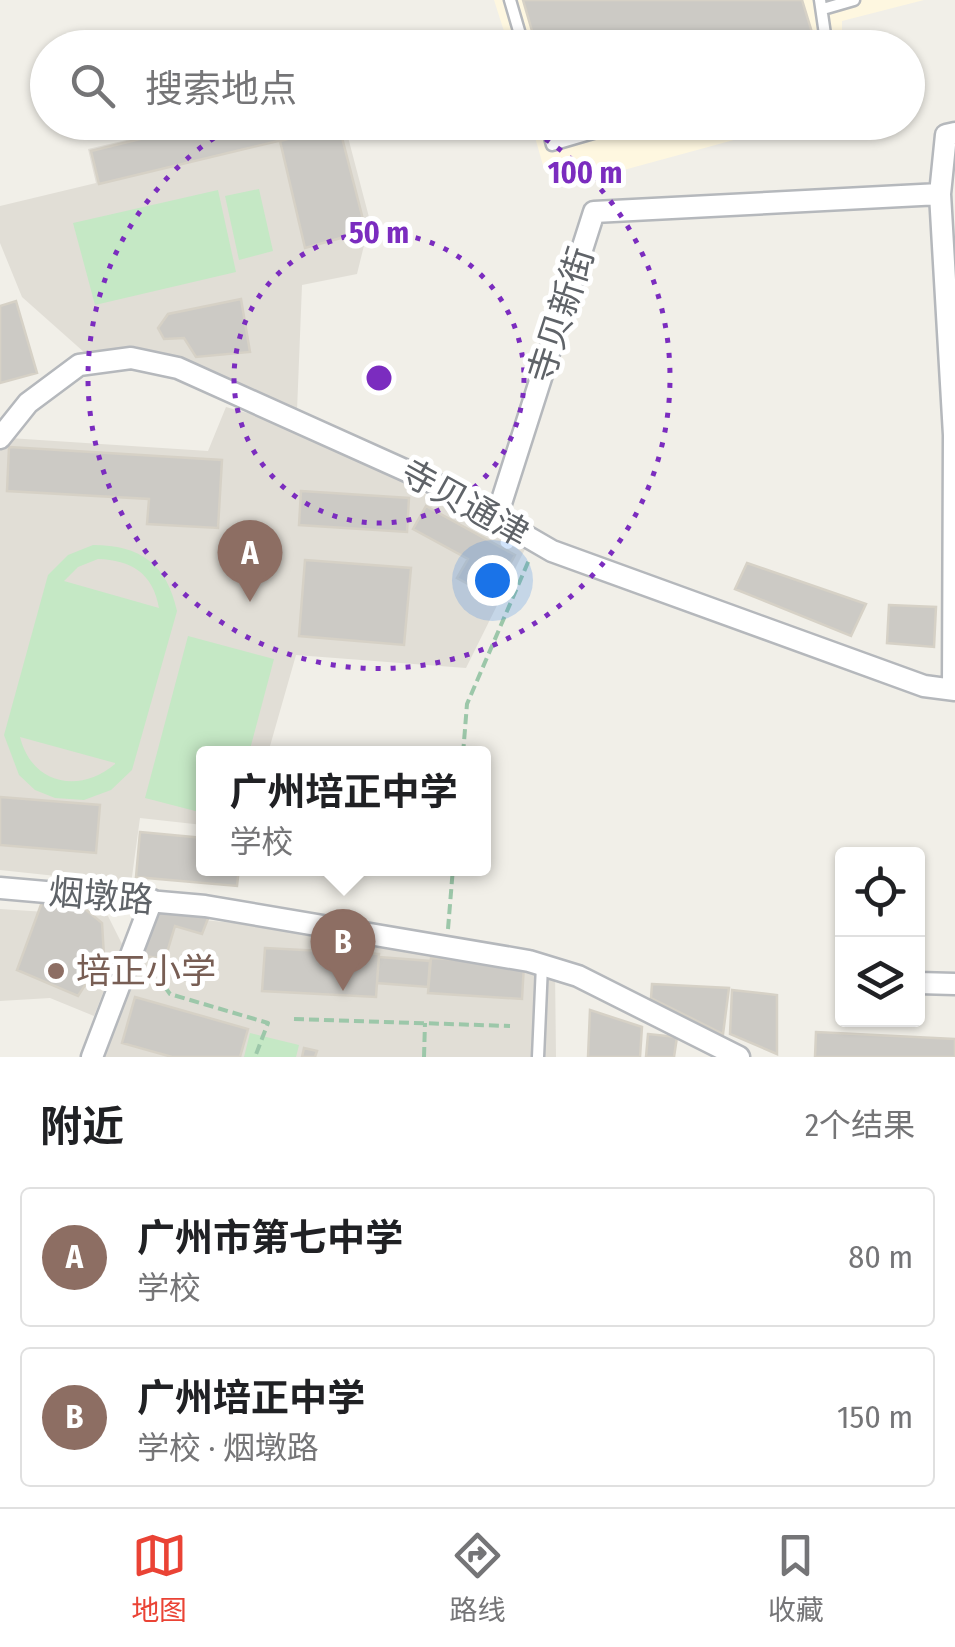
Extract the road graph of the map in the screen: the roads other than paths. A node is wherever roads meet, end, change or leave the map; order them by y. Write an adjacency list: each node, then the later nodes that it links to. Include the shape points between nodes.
1 (510, 0): 4 (lane)
2 (854, 0): 3 (lane)
3 (821, 4): 5 (lane)
4 (519, 30)
5 (825, 30)
6 (955, 133): 7 (street, via 946,135)
7 (940, 194): 9 (street, 寺贝新街, via 594,212); 10 (street, via 954,434)
8 (0, 438): 9 (street, 寺贝通津, via 28,403 79,365 131,358 178,368 311,425)
9 (496, 519): 10 (street, 寺贝通津, via 537,542 924,686)
10 (954, 689)
11 (0, 888): 12 (street, 烟墩路)
12 (152, 900): 13 (street, 烟墩路); 16 (street)
13 (549, 966): 17 (lane); 18 (street, 烟墩路)
14 (925, 983): 15 (street)
15 (955, 984)
16 (92, 1057)
17 (538, 1057)
18 (738, 1057)

